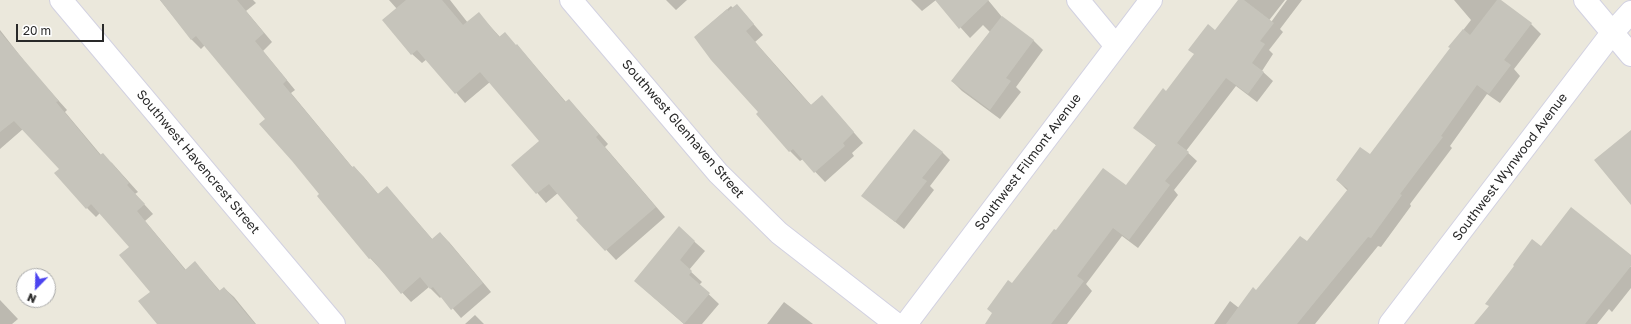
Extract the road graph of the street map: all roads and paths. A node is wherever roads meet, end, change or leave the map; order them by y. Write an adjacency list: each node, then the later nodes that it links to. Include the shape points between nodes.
1 (61, 0): 10 (street, Southwest Havencrest Street)
2 (571, 0): 11 (street, Southwest Glenhaven Street, via 724,178 779,233)
3 (1078, 0): 8 (street)
4 (1151, 0): 8 (street, Southwest Filmont Avenue)
5 (1585, 0): 7 (street)
6 (1631, 12): 7 (street, Southwest Wynwood Avenue)
7 (1612, 33): 9 (street); 13 (street, Southwest Wynwood Avenue)
8 (1116, 46): 12 (street, Southwest Filmont Avenue)
9 (1631, 55)
10 (334, 324)
11 (896, 324)
12 (906, 324)
13 (1390, 324)

